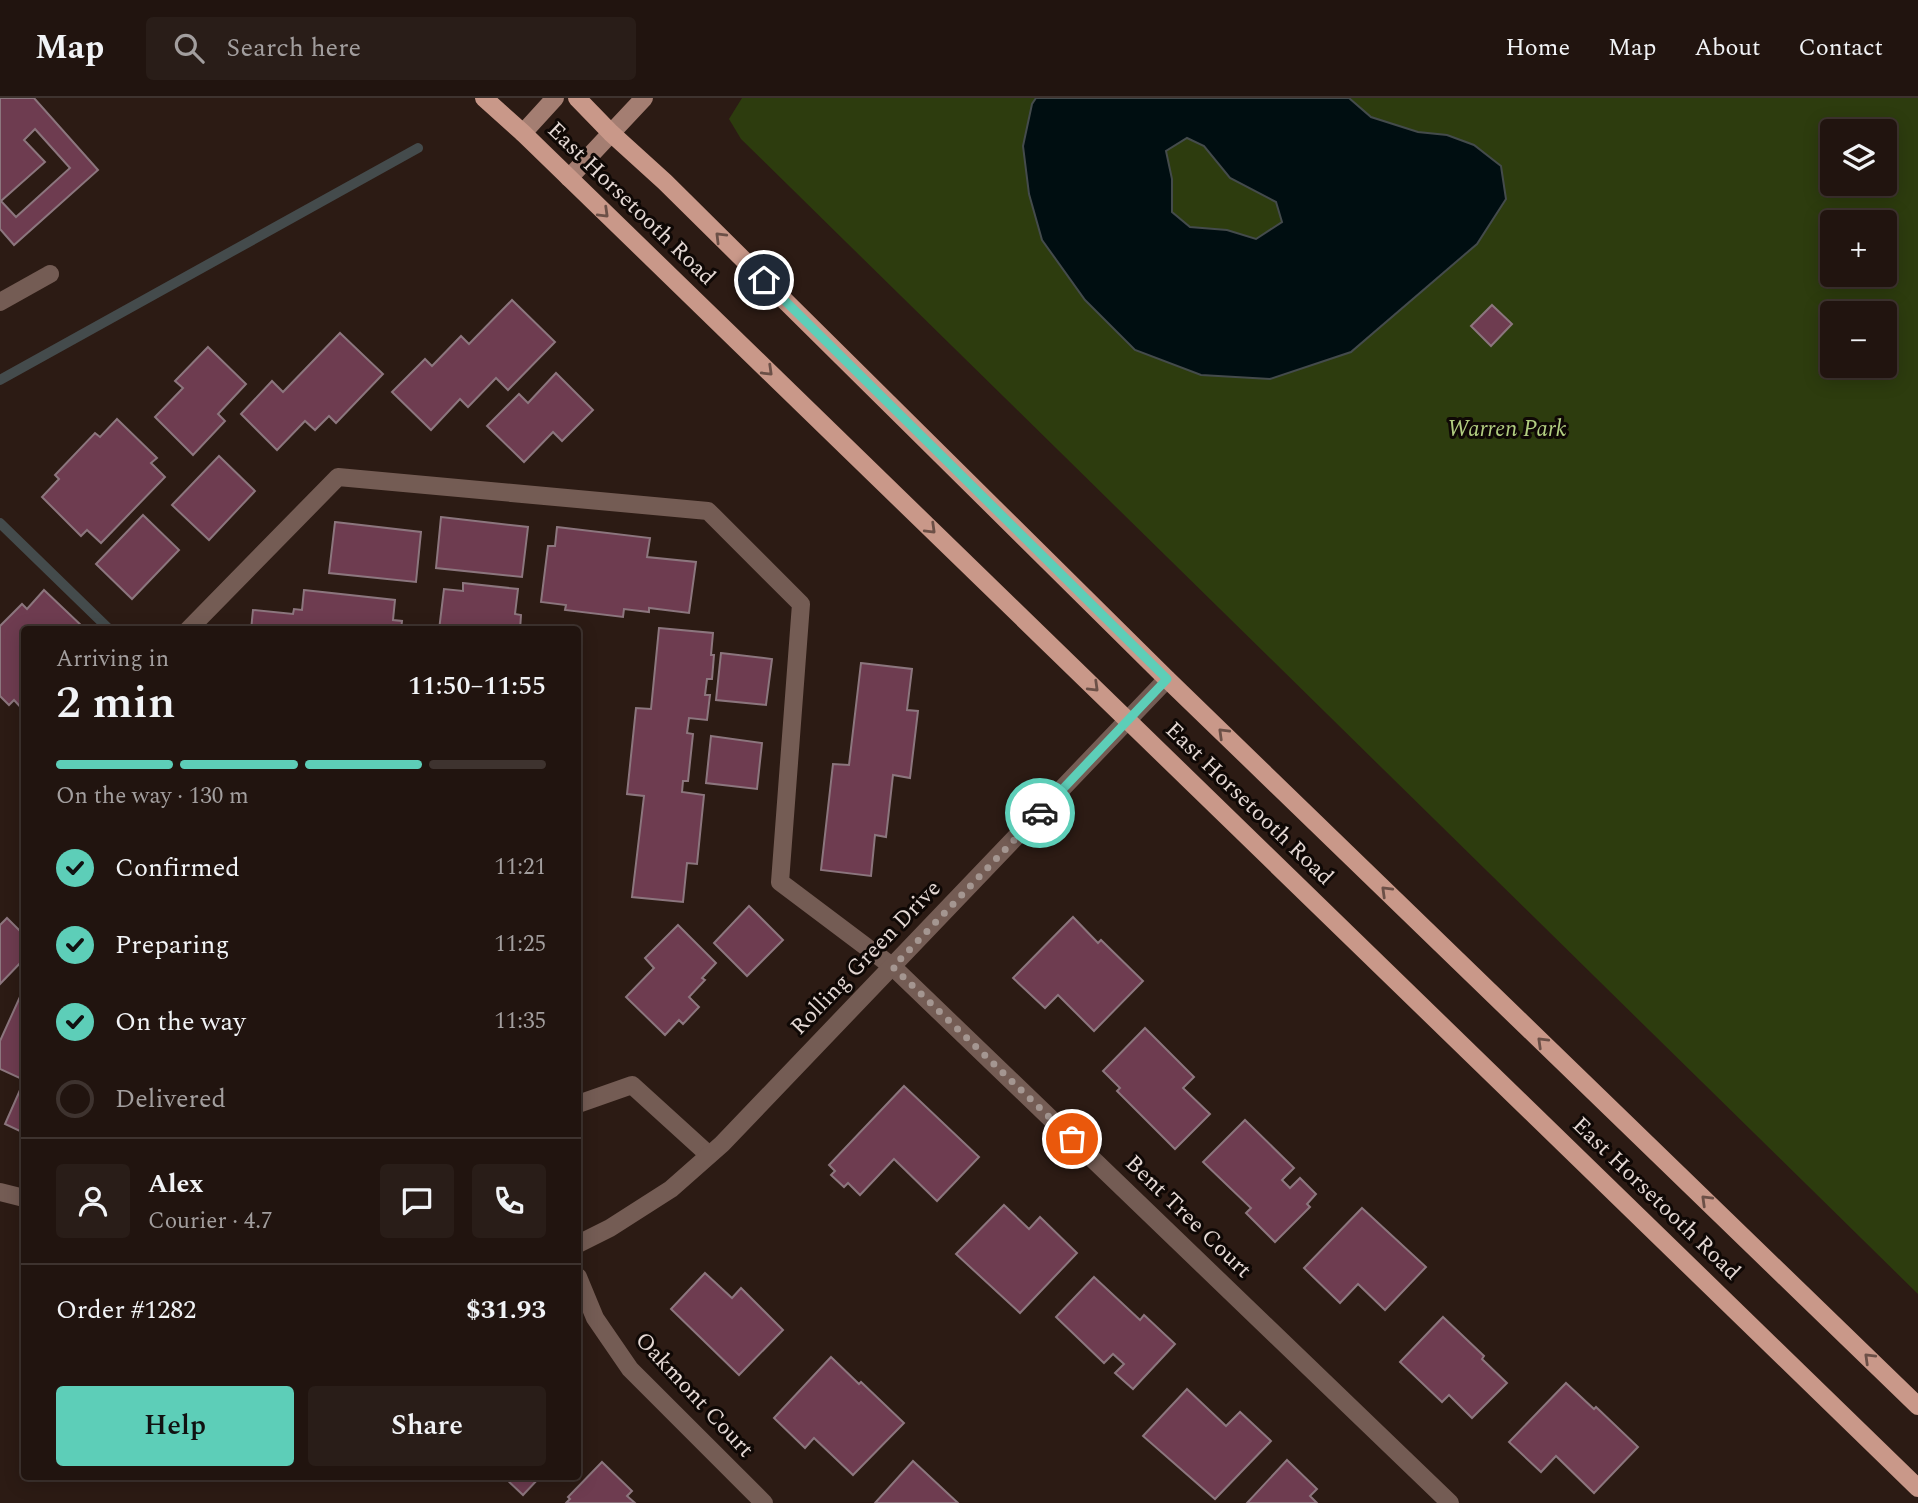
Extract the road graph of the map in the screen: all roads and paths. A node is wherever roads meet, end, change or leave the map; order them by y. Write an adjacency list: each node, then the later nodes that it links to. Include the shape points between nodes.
1 (484, 98): 5 (main road, East Horsetooth Road)
2 (555, 98): 5 (main road)
3 (577, 98): 6 (main road, East Horsetooth Road)
4 (644, 98): 6 (main road)
5 (523, 133): 7 (main road, East Horsetooth Road)
6 (611, 133): 7 (main road); 11 (main road, East Horsetooth Road, one-way to 6)
7 (569, 178): 12 (main road, East Horsetooth Road, one-way to 12)
8 (50, 274): 9 (street)
9 (0, 302)
10 (192, 626): 13 (street, Bent Tree Court, via 338,477 708,511 801,604 780,882)
11 (1167, 679): 12 (street, Rolling Green Drive); 20 (main road, East Horsetooth Road, one-way to 11)
12 (1129, 721): 13 (street, Rolling Green Drive); 21 (main road, East Horsetooth Road)
13 (893, 967): 15 (street, Rolling Green Drive); 23 (street, Bent Tree Court)
14 (581, 1103): 15 (street, via 632,1085)
15 (709, 1156): 18 (street, Rolling Green Drive, via 671,1189)
16 (0, 1192): 17 (street)
17 (21, 1197)
18 (581, 1242)
19 (581, 1284): 22 (street, Oakmont Court, via 595,1318 630,1369)
20 (1918, 1406)
21 (1918, 1488)
22 (764, 1503)
23 (1450, 1503)

